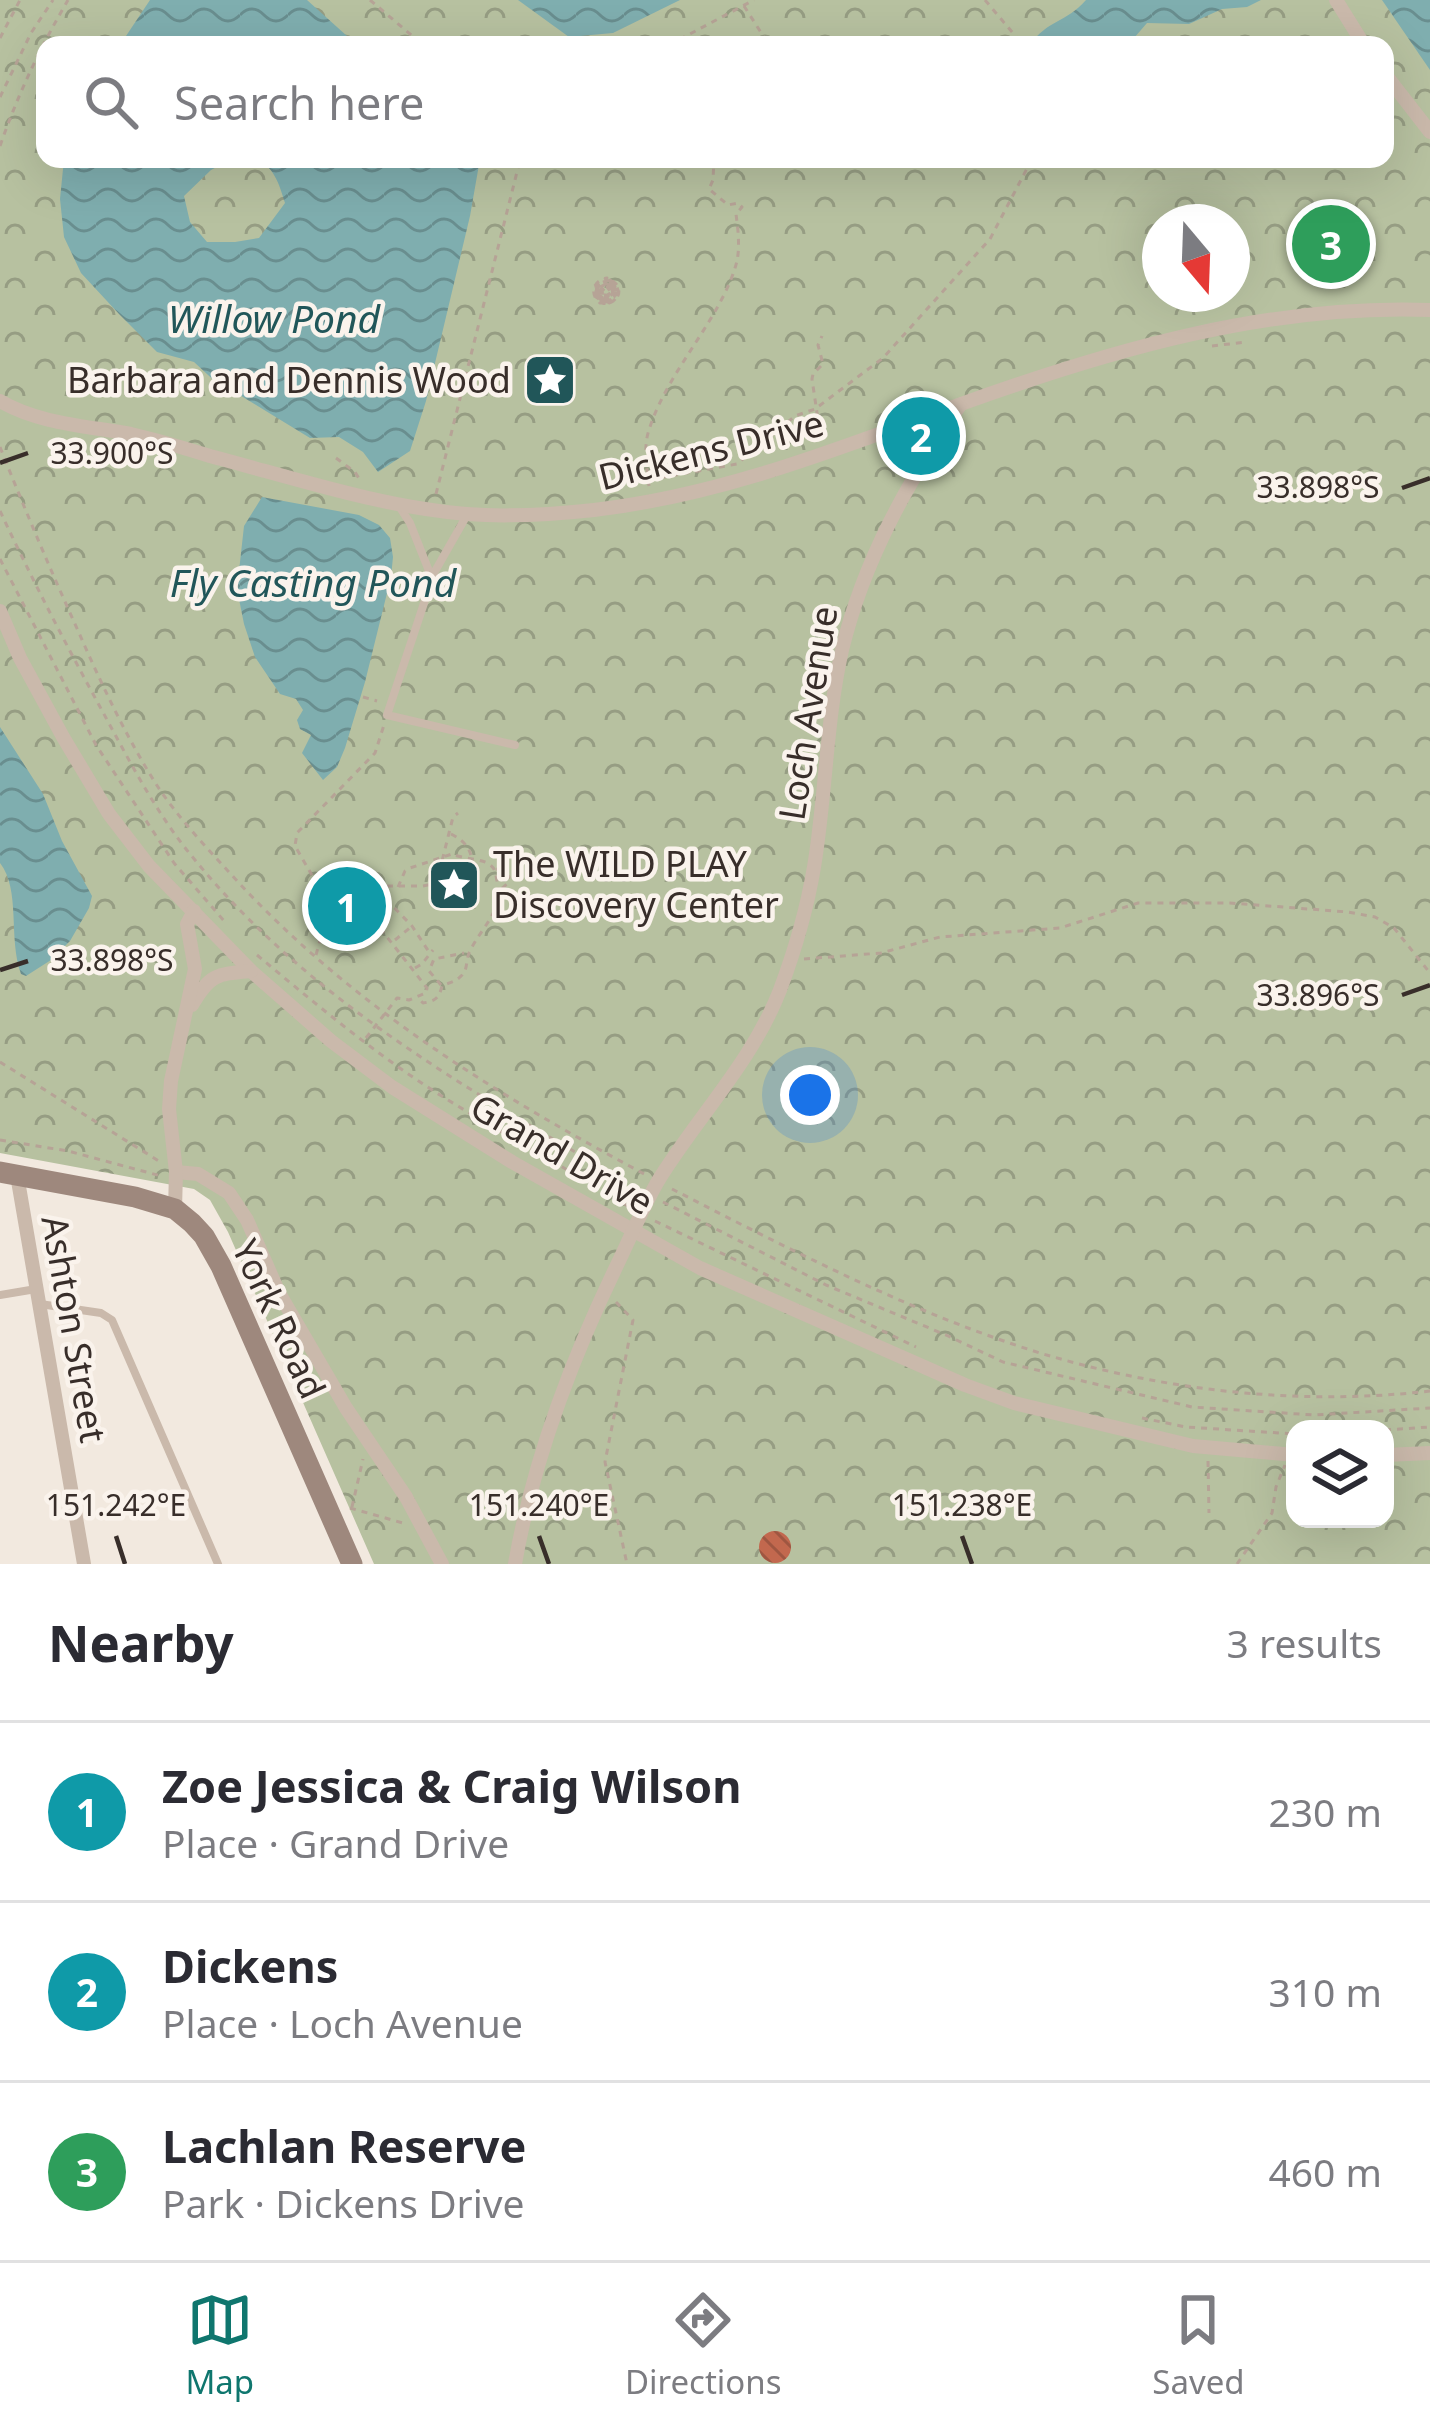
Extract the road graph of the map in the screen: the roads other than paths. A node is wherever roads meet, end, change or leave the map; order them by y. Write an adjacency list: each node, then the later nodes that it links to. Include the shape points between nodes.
1 (1336, 0): 2 (street)
2 (1358, 36)
3 (1394, 86): 4 (street)
4 (1430, 132)
5 (1430, 310): 7 (street, Dickens Drive, via 1325,314 1194,333)
6 (0, 401): 8 (street, Dickens Drive)
7 (960, 405): 9 (street, Dickens Drive, via 740,480 618,506); 19 (street, Loch Avenue, via 892,514 855,602 832,709 814,869 766,1022)
8 (397, 502): 9 (street, Dickens Drive); 10 (lane)
9 (468, 514): 10 (lane)
10 (432, 578): 12 (lane, via 387,715)
11 (0, 611): 13 (street, Grand Drive, via 109,814)
12 (515, 745)
13 (194, 911): 14 (street, Grand Drive); 15 (street, via 187,924 195,969)
14 (251, 971): 15 (street, via 211,978); 19 (street, Grand Drive, via 392,1087)
15 (182, 1025): 16 (street, via 171,1082)
16 (176, 1172): 18 (street); 28 (street, via 198,1174 229,1193 248,1220 279,1292)
17 (9, 1173): 18 (main road); 21 (street, Ashton Street)
18 (175, 1209): 27 (main road, York Road, via 221,1266)
19 (633, 1231): 23 (street, Grand Drive, via 700,1268 1014,1403 1208,1448); 29 (street, Loch Avenue, via 586,1328)
20 (0, 1295): 21 (lane)
21 (37, 1296): 25 (street, Ashton Street); 26 (lane, via 112,1320)
22 (1430, 1453): 24 (street)
23 (1286, 1455)
24 (1394, 1455)
25 (84, 1564)
26 (218, 1564)
27 (352, 1564)
28 (442, 1564)
29 (515, 1564)

